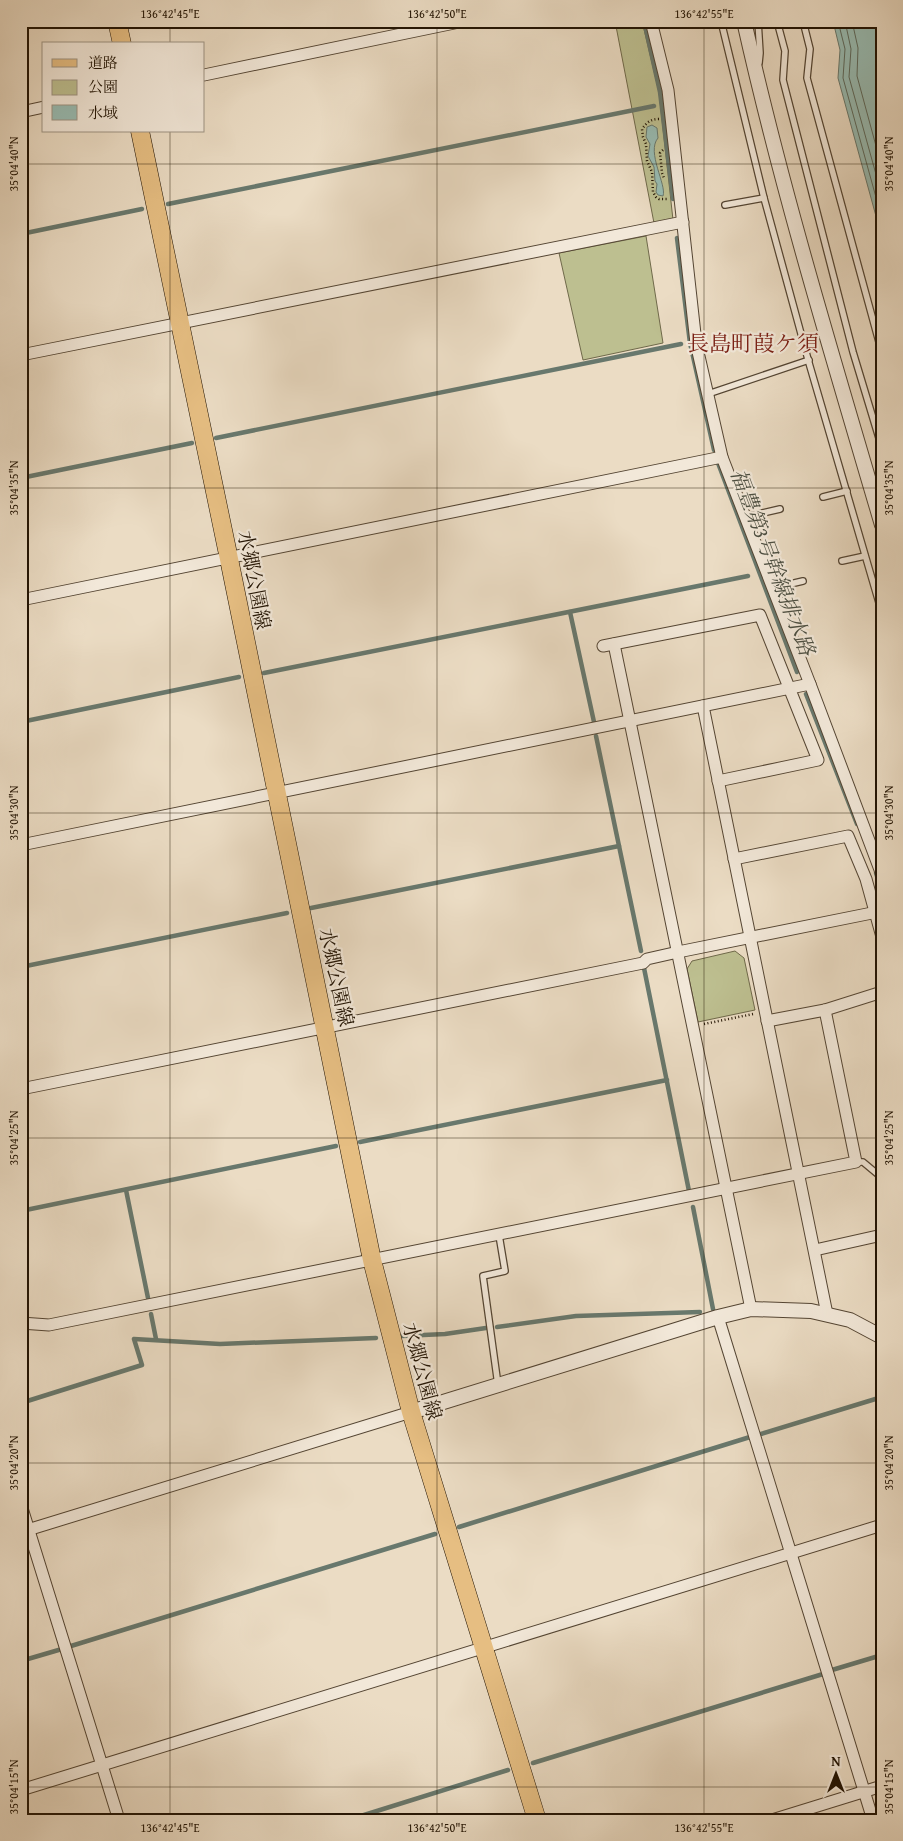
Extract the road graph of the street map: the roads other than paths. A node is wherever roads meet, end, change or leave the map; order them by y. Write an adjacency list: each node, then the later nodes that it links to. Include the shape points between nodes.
1 (117, 21): 9 (main road)
2 (462, 21): 10 (street)
3 (651, 21): 17 (street, via 668,90)
4 (721, 21): 15 (lane)
5 (744, 21): 11 (street)
6 (758, 21): 11 (lane, via 760,53)
7 (778, 21): 23 (lane, via 785,51 783,80 853,352)
8 (804, 21): 19 (lane, via 810,49 807,78)
9 (122, 42)
10 (205, 75)
11 (756, 77): 29 (street, via 830,350)
12 (42, 108): 13 (street)
13 (21, 112)
14 (140, 132): 18 (main road, 水郷公園線)
15 (764, 198): 16 (lane); 21 (lane)
16 (725, 205)
17 (682, 222): 18 (street); 22 (street, via 696,343)
18 (179, 323): 20 (street); 31 (main road, 水郷公園線)
19 (882, 354)
20 (21, 355)
21 (809, 360): 22 (lane); 25 (lane)
22 (708, 394): 24 (street)
23 (882, 448)
24 (722, 457): 28 (street); 31 (street)
25 (847, 491): 26 (lane); 30 (lane)
26 (823, 497)
27 (780, 509): 28 (lane)
28 (745, 517): 34 (street)
29 (882, 525)
30 (865, 556): 32 (lane); 36 (lane)
31 (229, 559): 35 (street); 42 (main road, 水郷公園線)
32 (842, 561)
33 (803, 581): 34 (lane)
34 (773, 588): 37 (street)
35 (21, 600)
36 (882, 613)
37 (810, 684): 38 (street); 45 (street)
38 (790, 688): 39 (street); 40 (street, via 760,615 609,645); 41 (street, via 818,760)
39 (703, 706): 40 (street); 41 (street)
40 (631, 721): 42 (street); 49 (street)
41 (718, 781): 44 (street)
42 (276, 794): 43 (street); 53 (main road, 水郷公園線)
43 (21, 845)
44 (734, 859): 46 (street, via 848,836); 48 (street)
45 (882, 875)
46 (878, 912): 47 (street); 48 (street)
47 (882, 936)
48 (750, 938): 49 (street); 52 (street)
49 (678, 952): 53 (street, via 647,959 643,963); 58 (street)
50 (882, 992): 51 (street)
51 (825, 1010): 52 (street); 55 (street)
52 (766, 1016): 56 (street)
53 (326, 1028): 54 (street); 62 (main road, 水郷公園線)
54 (21, 1089)
55 (856, 1162): 56 (street); 57 (lane, via 863,1162)
56 (798, 1173): 58 (street); 61 (street)
57 (880, 1177)
58 (726, 1190): 59 (street); 63 (street)
59 (498, 1235): 62 (street); 68 (lane, via 505,1271 483,1276)
60 (881, 1237): 61 (street)
61 (815, 1250): 64 (street)
62 (372, 1260): 66 (street, via 49,1325); 69 (main road, 水郷公園線)
63 (750, 1309): 64 (street); 65 (street)
64 (828, 1314): 67 (street, via 850,1320)
65 (718, 1317): 68 (street); 73 (street)
66 (21, 1324)
67 (882, 1336)
68 (498, 1386): 69 (street)
69 (411, 1412): 72 (street); 74 (main road, 水郷公園線)
70 (21, 1505): 72 (street)
71 (882, 1525): 73 (street)
72 (25, 1530): 75 (street)
73 (791, 1553): 74 (street); 78 (street)
74 (484, 1648): 75 (street); 80 (main road, 水郷公園線)
75 (102, 1765): 77 (street); 79 (street)
76 (882, 1786): 78 (street)
77 (21, 1790)
78 (864, 1791): 81 (street); 82 (street)
79 (119, 1820)
80 (537, 1820)
81 (772, 1820)
82 (873, 1820)

